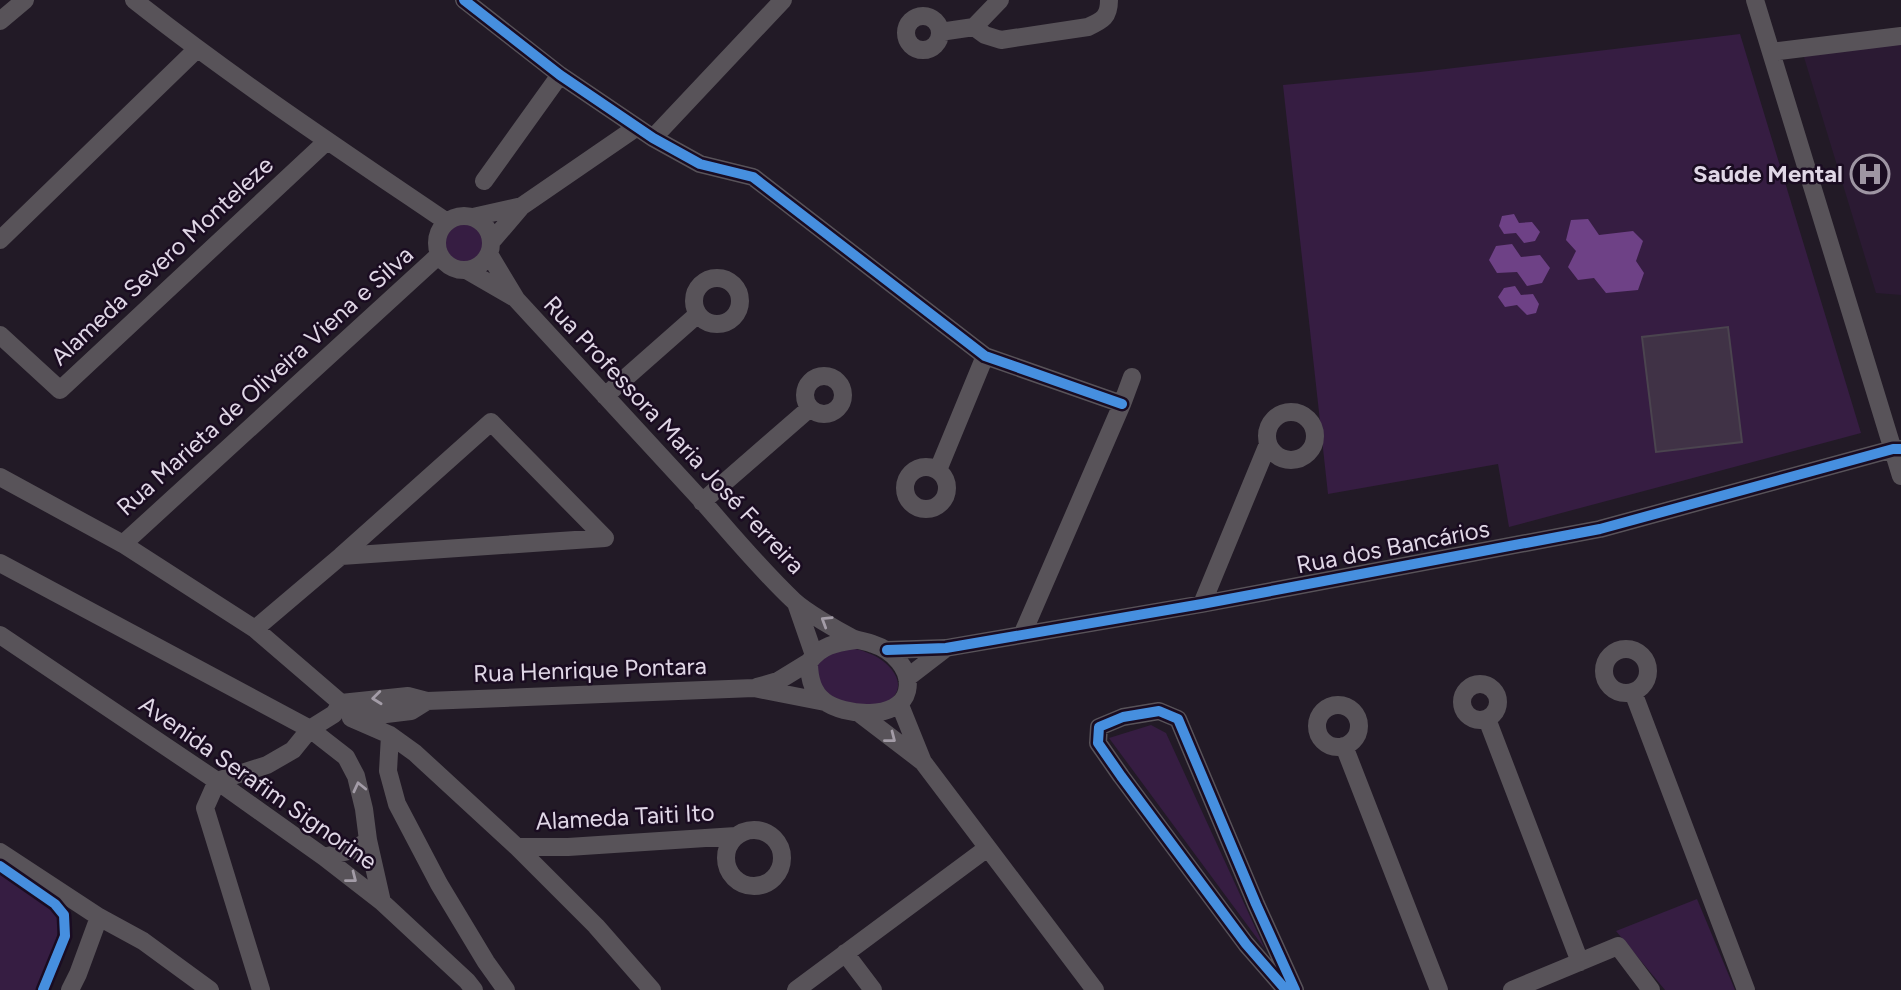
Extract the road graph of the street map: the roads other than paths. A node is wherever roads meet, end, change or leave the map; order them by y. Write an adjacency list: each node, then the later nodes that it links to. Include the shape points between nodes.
1 (25, 0): 8 (street)
2 (134, 0): 12 (street)
3 (464, 0): 14 (street)
4 (783, 0): 16 (street)
5 (1000, 0): 9 (street)
6 (1109, 0): 9 (street, via 1109,11 1088,27 1001,40)
7 (1755, 0): 13 (street)
8 (0, 21)
9 (974, 27): 10 (street)
10 (940, 32)
11 (1901, 36): 13 (street)
12 (197, 50): 17 (street); 22 (street)
13 (1771, 52): 35 (street)
14 (560, 75): 15 (street); 18 (street)
15 (637, 127): 16 (street); 19 (street)
16 (653, 138): 29 (street, via 700,164 753,177)
17 (327, 141): 21 (street); 28 (street, Alameda Severo Monteleze, via 60,390)
18 (484, 181)
19 (522, 206): 20 (street); 23 (street)
20 (473, 217): 21 (street); 23 (street, via 486,227)
21 (447, 222): 24 (street, via 438,237)
22 (0, 240)
23 (490, 248): 25 (street, via 484,262); 26 (street, Rua Professora Maria José Ferreira)
24 (439, 255): 25 (street, via 451,268); 40 (street, Rua Marieta de Oliveira Viena e Silva)
25 (468, 271): 26 (street, Rua Professora Maria José Ferreira)
26 (516, 299): 31 (street, Rua Professora Maria José Ferreira)
27 (698, 314): 31 (street)
28 (0, 335)
29 (985, 356): 32 (street); 36 (street)
30 (1132, 377): 32 (street)
31 (605, 396): 39 (street, Rua Professora Maria José Ferreira)
32 (1122, 404): 47 (street)
33 (810, 408): 39 (street)
34 (1268, 444): 44 (street)
35 (1897, 449): 37 (street); 44 (street, Rua dos Bancários, via 1600,529)
36 (938, 470)
37 (1901, 476)
38 (0, 477): 40 (street)
39 (702, 502): 43 (street, Rua Professora Maria José Ferreira)
40 (123, 544): 45 (street)
41 (341, 556): 41 (street, via 491,422 605,538 369,554); 45 (street)
42 (0, 563): 60 (street)
43 (796, 603): 48 (street, Rua Professora Maria José Ferreira, one-way to 43); 51 (street, Rua Professora Maria José Ferreira)
44 (1202, 604): 47 (street, Rua dos Bancários)
45 (255, 629): 57 (street)
46 (0, 635): 64 (street, Avenida Serafim Signorine)
47 (1022, 635): 49 (street, Rua dos Bancários)
48 (856, 640): 50 (street); 51 (street, via 832,643)
49 (946, 648): 50 (street, Rua dos Bancários); 52 (street, Rua dos Bancários)
50 (887, 650): 52 (street)
51 (812, 659): 53 (street, Rua Henrique Pontara, via 778,681); 55 (street, via 809,674)
52 (907, 678): 56 (street, via 907,693)
53 (754, 688): 55 (street, Rua Henrique Pontara); 57 (street, Rua Henrique Pontara, via 427,701 408,696)
54 (1633, 692): 89 (street)
55 (825, 702): 58 (street)
56 (900, 705): 58 (street); 63 (street)
57 (342, 712): 60 (street); 61 (street)
58 (859, 713): 63 (street, one-way to 63)
59 (1487, 719): 74 (street)
60 (310, 729): 64 (street, via 293,750 267,765); 66 (street, one-way to 60, via 356,776 346,757)
61 (390, 735): 67 (street); 79 (street, via 388,771 397,804 439,884)
62 (1343, 746): 86 (street)
63 (923, 762): 68 (street)
64 (217, 781): 70 (street, Avenida Serafim Signorine); 77 (street, via 205,808)
65 (736, 836): 67 (street, Alameda Taiti Ito)
66 (368, 840): 70 (street, via 356,849); 71 (street)
67 (517, 847): 80 (street)
68 (986, 849): 73 (street); 83 (street)
69 (0, 852): 72 (street)
70 (324, 856): 71 (street, Avenida Serafim Signorine, one-way to 71)
71 (382, 902): 78 (street, Avenida Serafim Signorine)
72 (99, 917): 75 (street); 76 (street, via 144,941)
73 (845, 953): 81 (street); 82 (street)
74 (1580, 962): 87 (street); 88 (street, via 1618,946)
75 (70, 990)
76 (210, 990)
77 (261, 990)
78 (474, 990)
79 (506, 990)
80 (652, 990)
81 (796, 990)
82 (873, 990)
83 (1095, 990)
84 (1286, 990): 85 (street, via 1246,944 1121,776 1098,743 1099,727 1159,711 1178,719)
85 (1295, 990)
86 (1439, 990)
87 (1512, 990)
88 (1651, 990)
89 (1746, 990)

